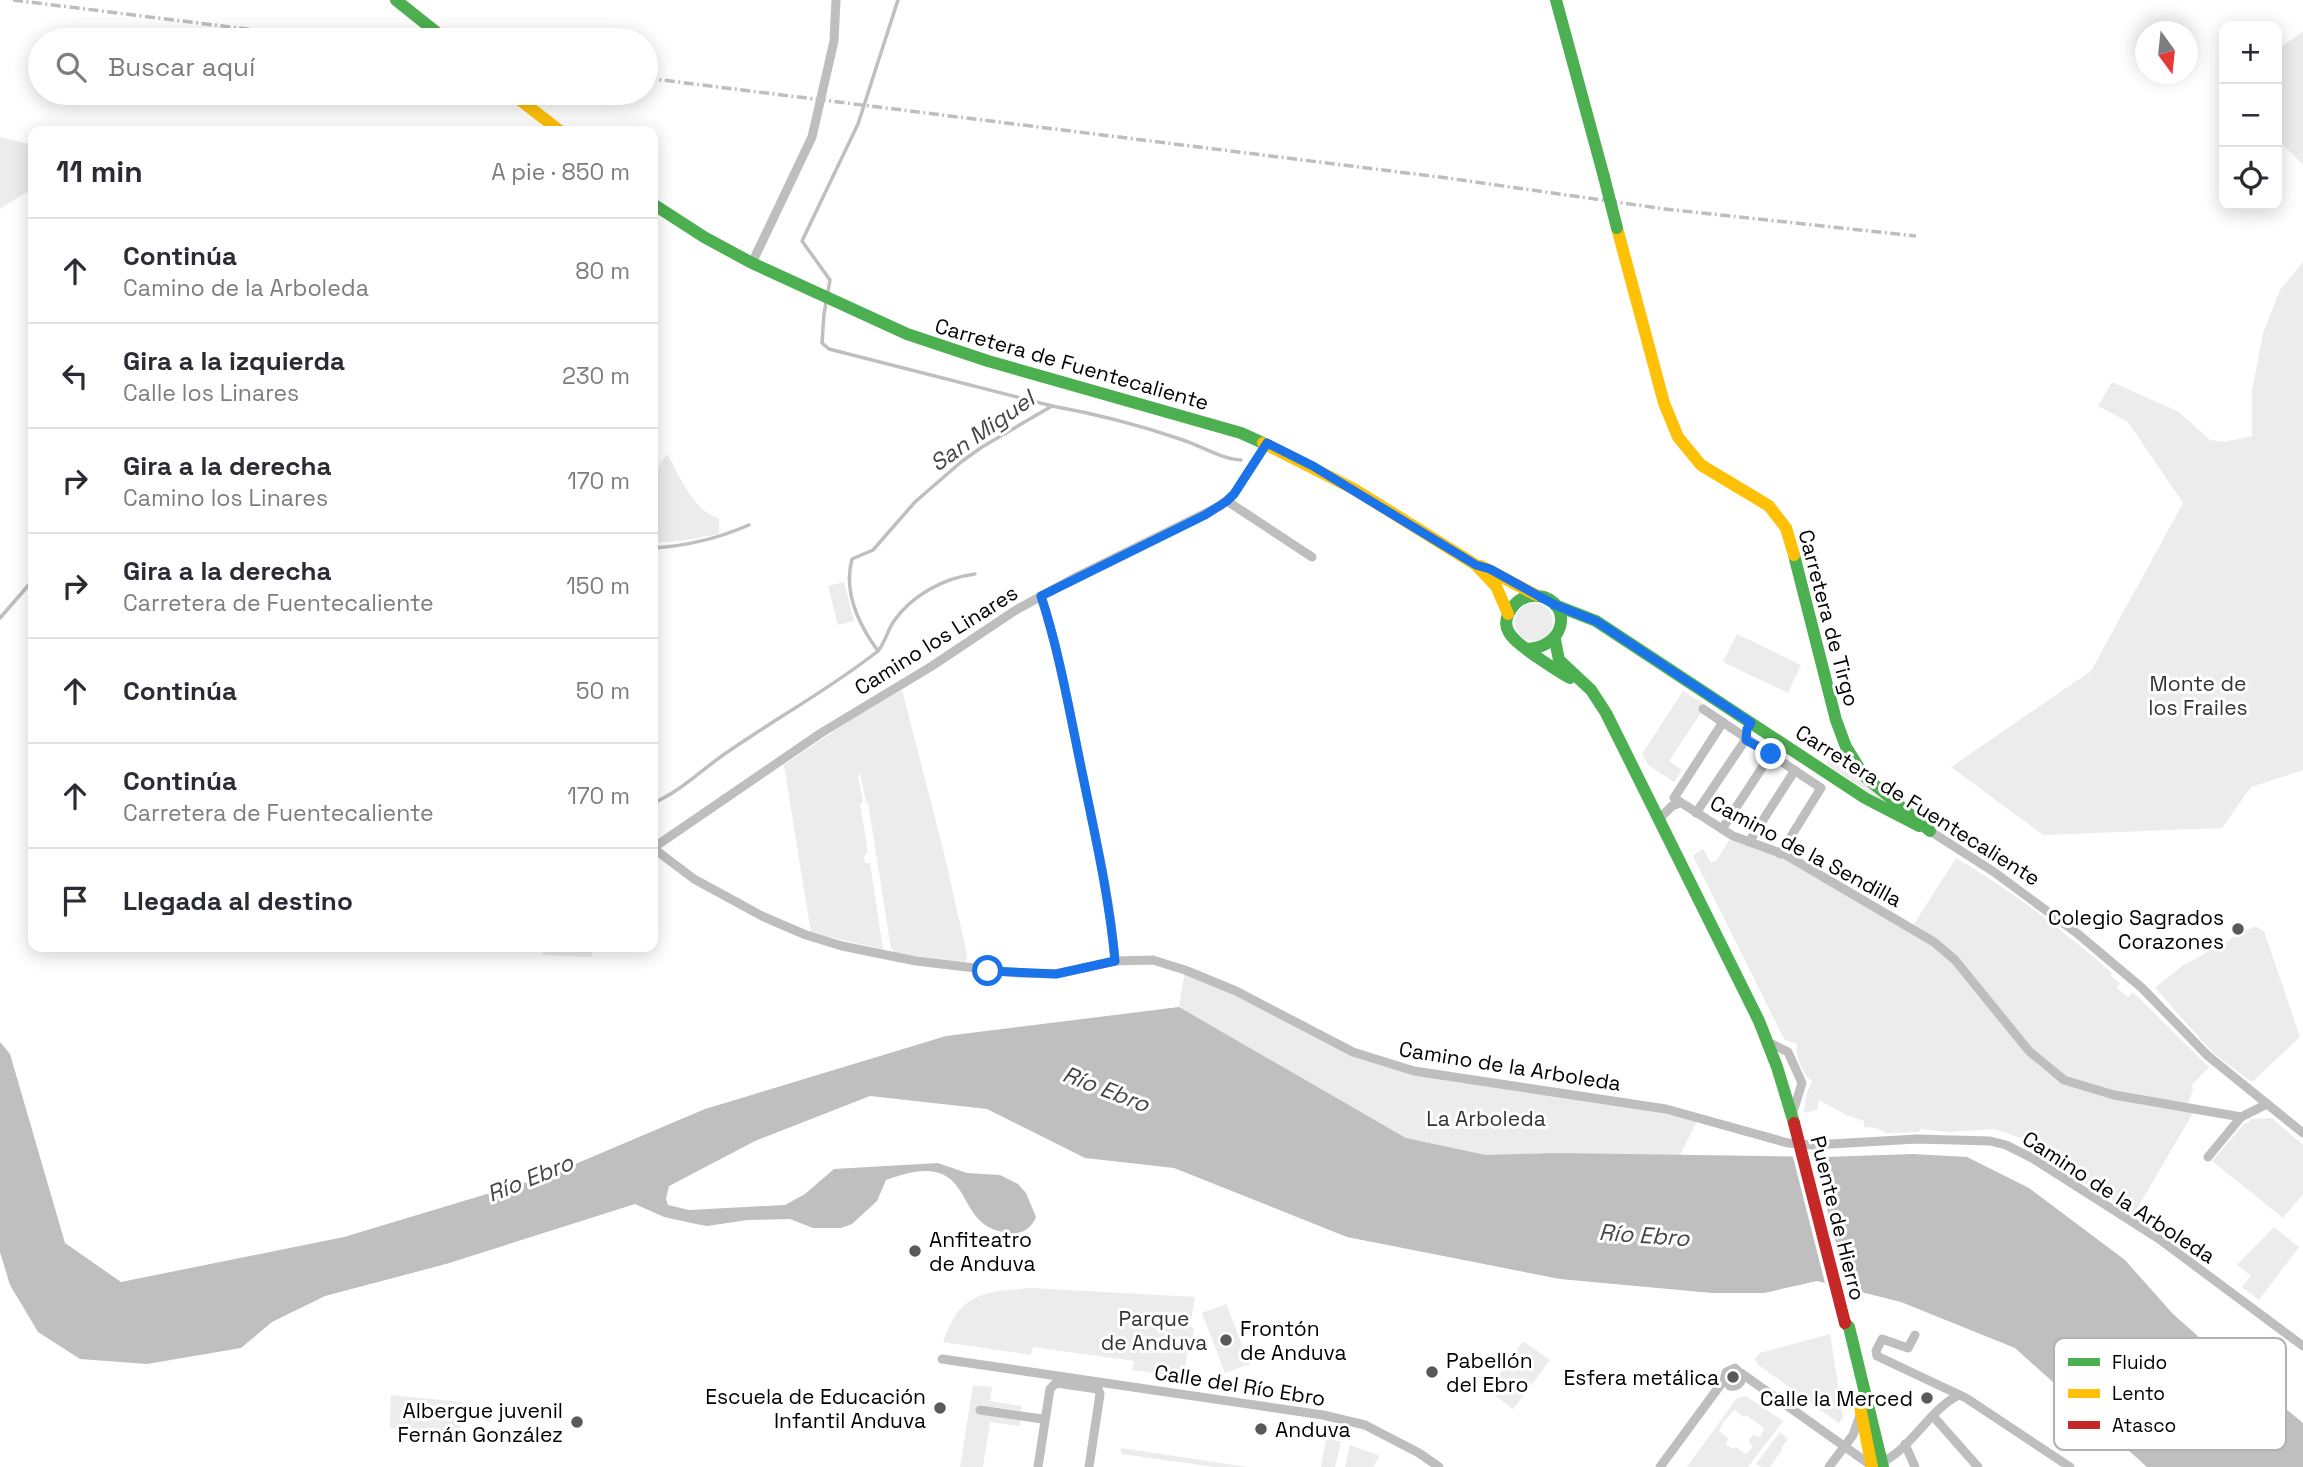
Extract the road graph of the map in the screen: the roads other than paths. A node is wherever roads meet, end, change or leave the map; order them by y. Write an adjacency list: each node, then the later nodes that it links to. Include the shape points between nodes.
1 (396, 0): 4 (main road)
2 (836, 0): 8 (street, via 834,41 812,137)
3 (1556, 0): 32 (main road, Carretera de Tirgo, bridge, via 1664,403 1678,437 1701,465 1769,506 1786,528 1846,747 1864,776)
4 (431, 28)
5 (526, 105): 6 (main road)
6 (554, 126)
7 (658, 207): 8 (main road, Carretera de Fuentecaliente)
8 (752, 263): 9 (main road, Carretera de Fuentecaliente, via 936,345)
9 (1267, 443): 10 (street, Camino los Linares); 12 (main road, Carretera de Fuentecaliente)
10 (1227, 501): 11 (street); 13 (street, Camino los Linares)
11 (1312, 557)
12 (1476, 565): 14 (main road); 16 (main road, via 1496,586)
13 (1041, 596): 34 (street, Camino los Linares, via 821,733); 37 (street, via 1111,913)
14 (1536, 596): 15 (main road); 16 (main road, via 1519,600)
15 (1555, 605): 17 (main road, Carretera de Fuentecaliente); 18 (main road, via 1561,620)
16 (1508, 614): 19 (main road, via 1506,627 1511,639)
17 (1596, 621): 18 (main road, via 1577,619); 23 (main road, Carretera de Fuentecaliente)
18 (1558, 634): 19 (main road, via 1543,649); 20 (main road, Puente de Hierro, via 1559,660)
19 (1527, 649): 20 (main road, via 1553,669)
20 (1583, 683): 30 (main road, Puente de Hierro, via 1606,713)
21 (1703, 709): 22 (street, Carretera de Fuentecaliente)
22 (1723, 722): 25 (street, Carretera de Fuentecaliente); 28 (street, via 1675,795)
23 (1751, 723): 24 (main road, Carretera de Fuentecaliente); 25 (street)
24 (1764, 732): 25 (street, Carretera de Fuentecaliente, via 1756,740); 32 (main road, Carretera de Fuentecaliente, via 1872,802)
25 (1746, 740): 26 (street, Carretera de Fuentecaliente); 29 (street)
26 (1771, 754): 27 (street, Carretera de Fuentecaliente); 31 (street)
27 (1795, 770): 33 (street); 36 (street, Carretera de Fuentecaliente, via 1821,788)
28 (1680, 803): 29 (street, Camino de la Sendilla); 30 (street, Camino de la Sendilla)
29 (1696, 813): 31 (street, Camino de la Sendilla)
30 (1663, 815): 38 (main road, Puente de Hierro)
31 (1722, 829): 33 (street, Camino de la Sendilla)
32 (1930, 831): 42 (street, Carretera de Fuentecaliente, via 2078,934 2142,988 2208,1056)
33 (1749, 842): 36 (street, Camino de la Sendilla)
34 (658, 845)
35 (658, 852): 37 (street, Camino de la Arboleda, via 694,879 764,917 842,946 916,961 1018,973 1056,974)
36 (1780, 853): 43 (street, Camino de la Sendilla, via 1934,942 1955,960 2029,1051 2064,1080 2114,1095)
37 (1115, 961): 49 (street, Camino de la Arboleda, via 1153,960 1185,970 1353,1052 1414,1072 1666,1109 1788,1143 1917,1139 2006,1145 2159,1239)
38 (1768, 1042): 39 (street, via 1788,1052); 40 (main road, Puente de Hierro)
39 (1792, 1060): 40 (street); 41 (street)
40 (1779, 1073): 41 (street); 44 (main road, Puente de Hierro)
41 (1798, 1074): 44 (street, via 1801,1083)
42 (2267, 1104): 43 (street); 45 (street, Carretera de Fuentecaliente)
43 (2241, 1117): 46 (street)
44 (1793, 1120): 47 (main road, Puente de Hierro, bridge)
45 (2303, 1133)
46 (2208, 1157)
47 (1845, 1323): 55 (main road); 60 (main road)
48 (1914, 1335): 53 (street, via 1908,1348 1882,1339 1877,1356)
49 (2303, 1346)
50 (942, 1359): 51 (street, Calle del Río Ebro)
51 (1050, 1373): 52 (street, Calle del Río Ebro); 57 (street)
52 (1105, 1382): 63 (street); 64 (street, Calle del Río Ebro, via 1320,1414 1365,1425)
53 (1959, 1395): 56 (street); 61 (street)
54 (980, 1410): 57 (street)
55 (1861, 1412): 59 (street); 60 (main road)
56 (1933, 1416): 58 (street); 68 (street)
57 (1042, 1419): 62 (street)
58 (1905, 1444): 60 (street); 67 (street)
59 (1844, 1447): 60 (street); 65 (street, via 1741,1373 1736,1385 1724,1380); 66 (street)
60 (1877, 1466)
61 (2068, 1466)
62 (1037, 1467): 63 (street, via 1050,1389 1056,1383 1098,1389)
63 (1091, 1467)
64 (1439, 1467)
65 (1660, 1467)
66 (1829, 1467)
67 (1915, 1467)
68 (1978, 1467)

